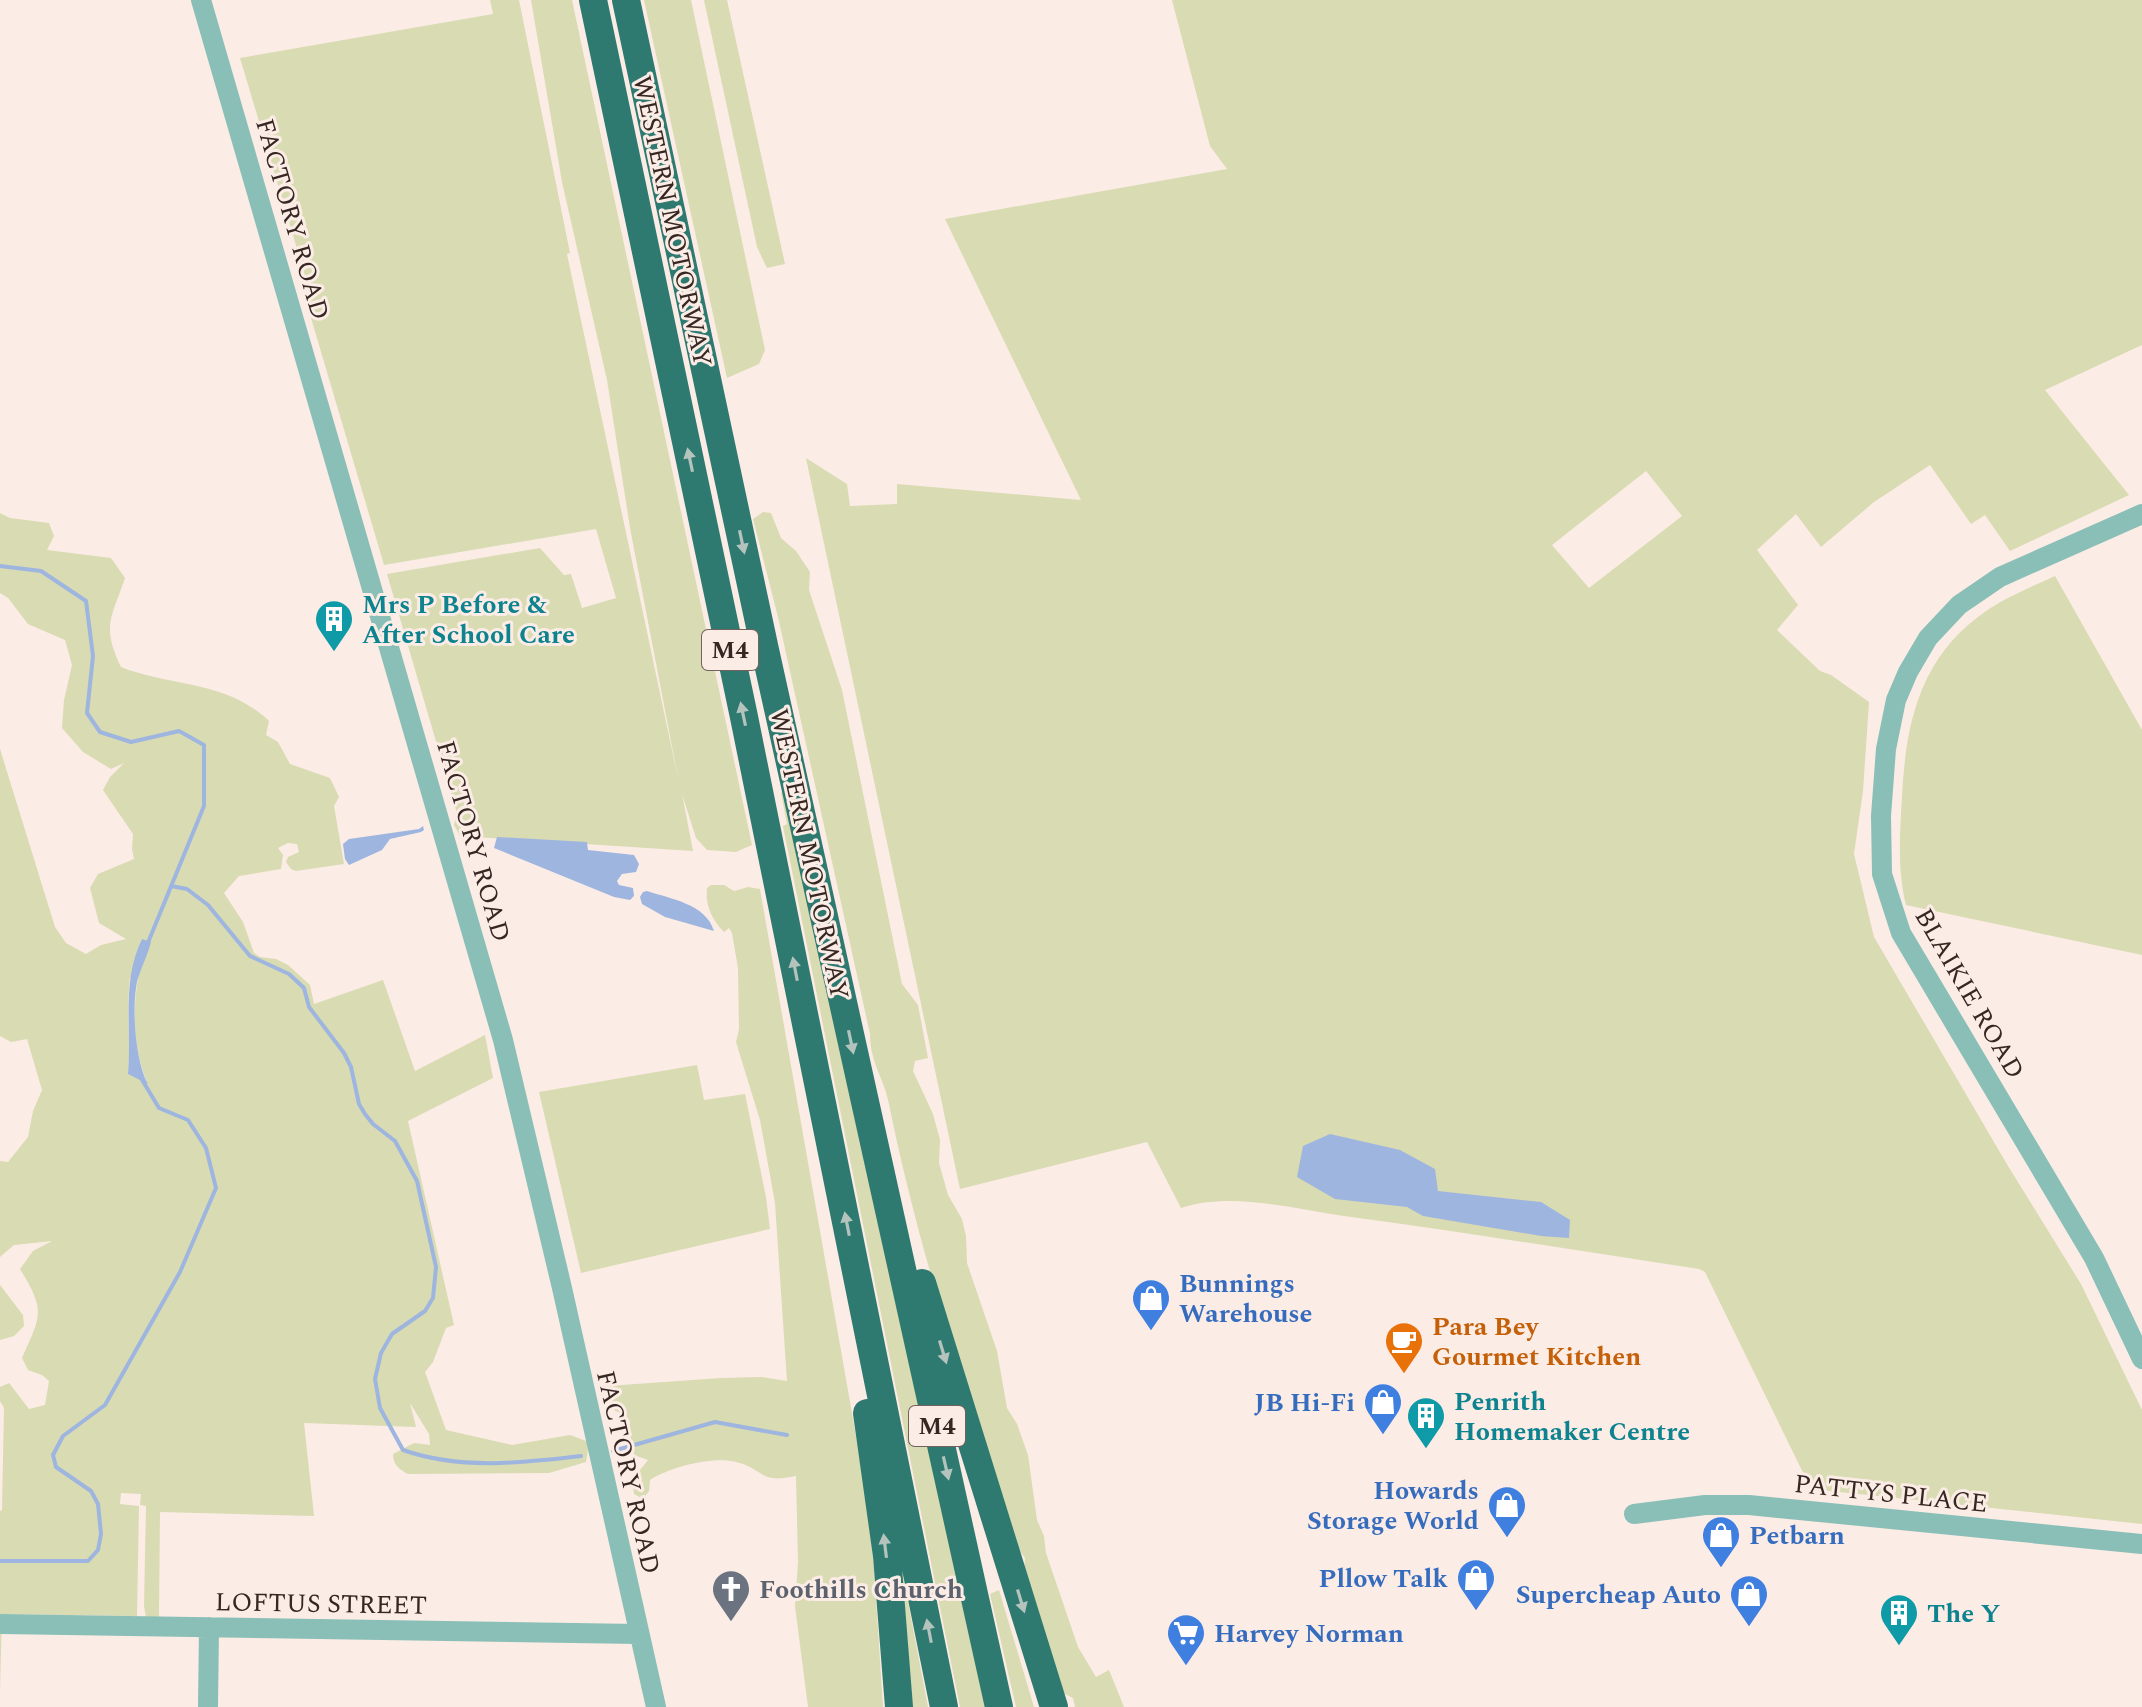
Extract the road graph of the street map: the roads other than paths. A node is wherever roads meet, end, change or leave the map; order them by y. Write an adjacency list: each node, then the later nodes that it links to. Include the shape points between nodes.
1 (201, 0): 12 (street, FACTORY ROAD, via 503,1040)
2 (593, 0): 6 (highway, WESTERN MOTORWAY / M4, one-way to 2)
3 (626, 0): 5 (highway, WESTERN MOTORWAY / M4, one-way to 5)
4 (2142, 514): 7 (street, BLAIKIE ROAD, via 2000,577 1959,605 1928,638 1896,700 1881,816 1882,874 1901,933 2094,1258)
5 (874, 1146): 17 (highway, WESTERN MOTORWAY / M4, one-way to 17); 18 (highway, one-way to 18, via 909,1239)
6 (862, 1300): 15 (highway, M4, one-way to 6, via 887,1556 866,1410); 16 (highway, WESTERN MOTORWAY / M4, one-way to 6)
7 (2142, 1359)
8 (1634, 1514): 9 (street, PATTYS PLACE, via 1749,1505)
9 (2142, 1544)
10 (2, 1624): 11 (street, LOFTUS STREET)
11 (209, 1627): 12 (street, LOFTUS STREET); 13 (street)
12 (639, 1634): 14 (street, FACTORY ROAD)
13 (208, 1707)
14 (656, 1707)
15 (899, 1707)
16 (944, 1707)
17 (999, 1707)
18 (1054, 1707)

